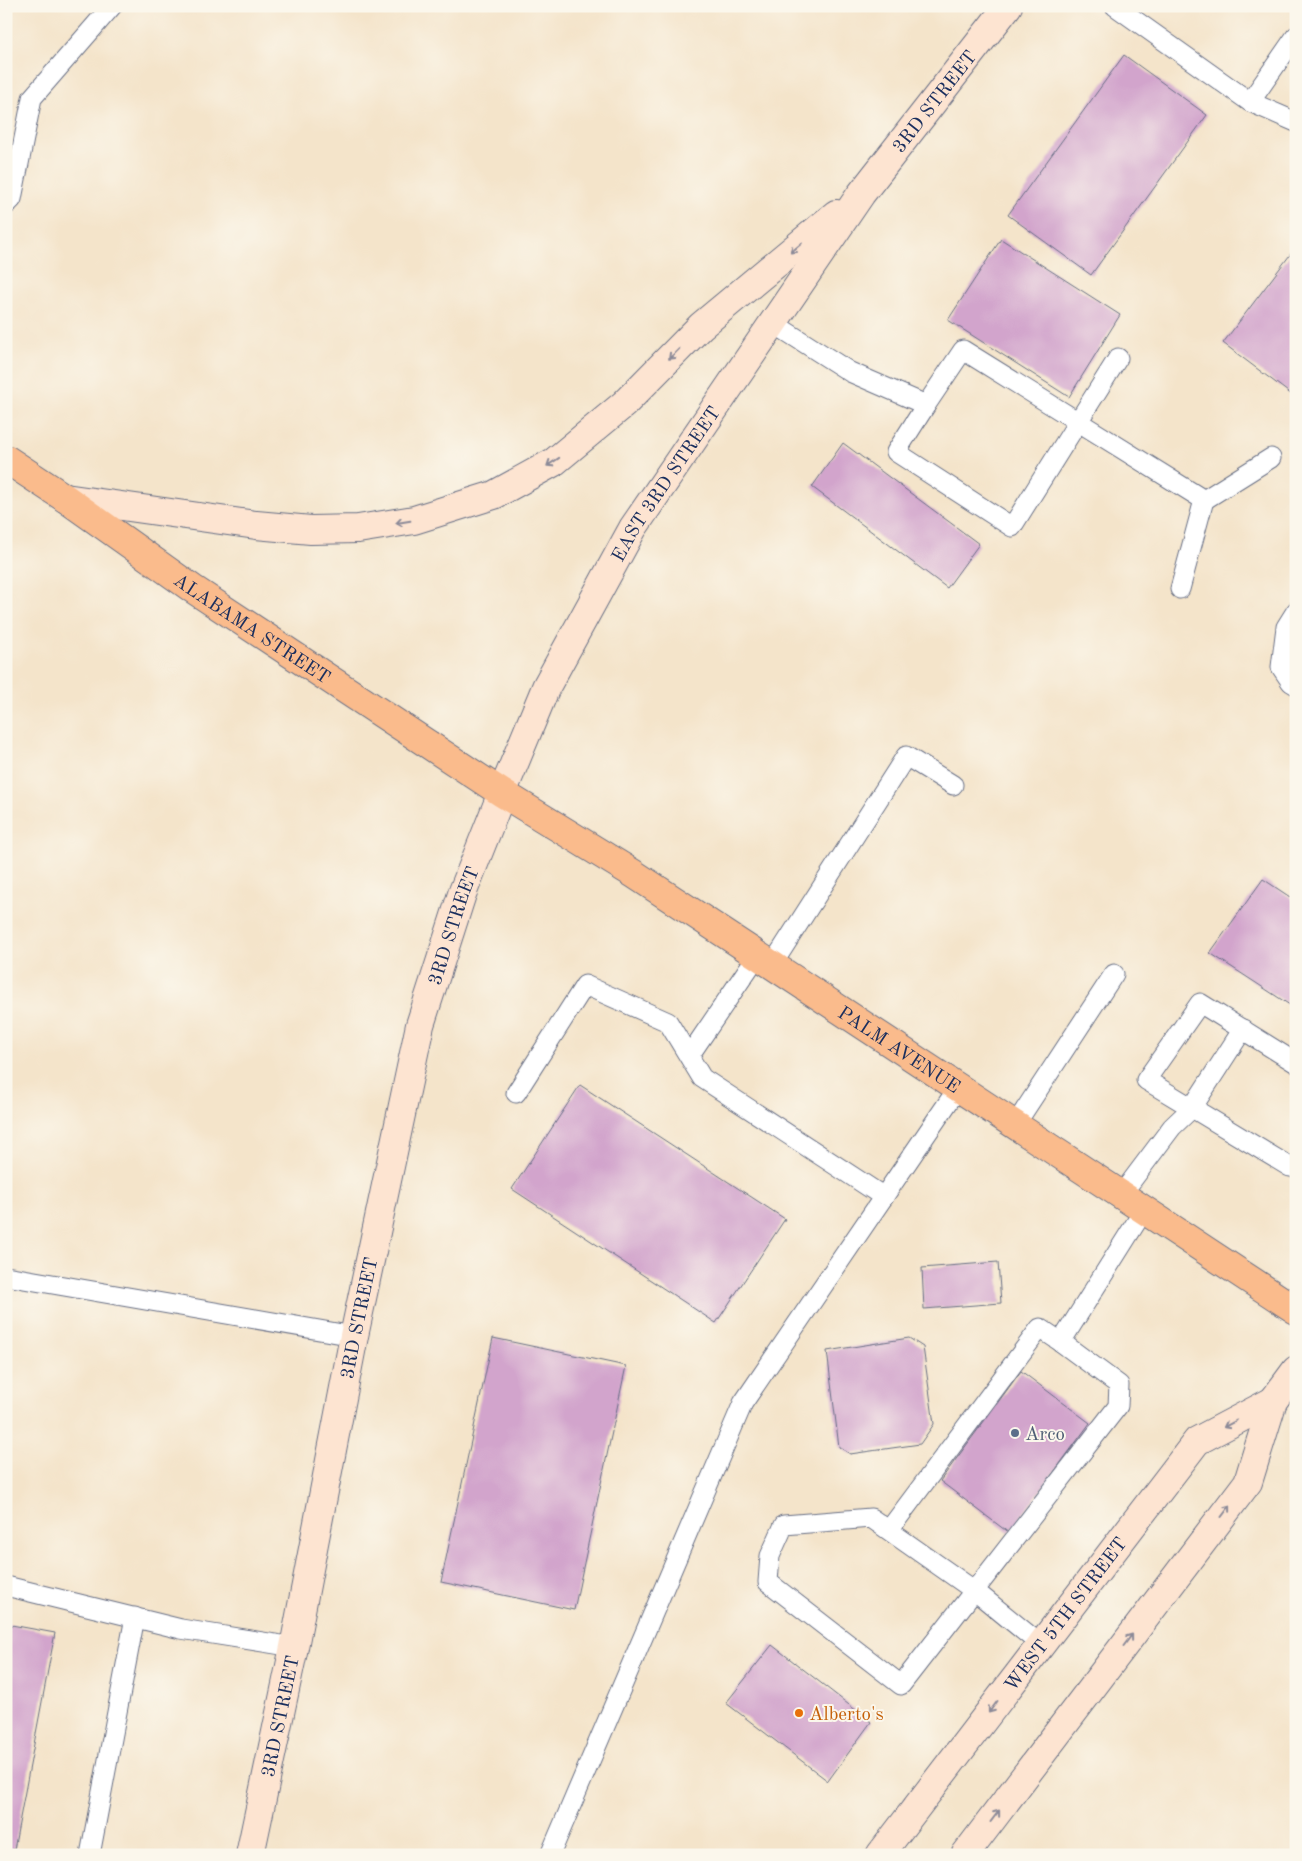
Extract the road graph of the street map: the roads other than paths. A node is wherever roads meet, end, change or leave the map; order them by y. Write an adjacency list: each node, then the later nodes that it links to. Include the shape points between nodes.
1 (112, 6): 8 (lane, via 32,98 12,199)
2 (1008, 6): 7 (main road, 3RD STREET)
3 (1115, 6): 5 (lane)
4 (1296, 36): 5 (lane)
5 (1250, 102): 6 (lane)
6 (1296, 122)
7 (861, 194): 9 (main road, EAST 3RD STREET); 15 (main road, one-way to 15, via 701,326 624,404 554,462 494,496 414,520 358,529 311,530)
8 (6, 205)
9 (773, 323): 11 (lane, via 850,372); 21 (main road, EAST 3RD STREET, via 634,528 546,687)
10 (1118, 358): 12 (lane)
11 (926, 405): 12 (lane, via 963,350); 12 (lane, via 896,452 1012,528)
12 (1079, 423): 16 (lane)
13 (1271, 458): 16 (lane)
14 (6, 459): 15 (main road, ALABAMA STREET)
15 (65, 498): 21 (main road, ALABAMA STREET, via 193,589)
16 (1204, 500): 17 (lane)
17 (1180, 589)
18 (1296, 611): 19 (lane, via 1286,627 1281,667)
19 (1296, 685)
20 (953, 785): 22 (lane, via 906,756)
21 (502, 792): 22 (main road, PALM AVENUE); 37 (main road, 3RD STREET, via 462,894 420,1025)
22 (765, 960): 25 (lane); 27 (main road, PALM AVENUE)
23 (1114, 974): 30 (lane)
24 (1244, 1029): 26 (lane); 29 (lane); 29 (lane, via 1200,1003 1146,1080)
25 (689, 1056): 28 (lane, via 668,1022 585,985); 33 (lane, via 702,1078)
26 (1296, 1063)
27 (958, 1088): 30 (main road, PALM AVENUE); 33 (lane)
28 (516, 1093)
29 (1192, 1108): 31 (lane); 32 (lane, via 1172,1127)
30 (1015, 1125): 32 (main road, PALM AVENUE)
31 (1296, 1168)
32 (1121, 1195): 34 (main road, PALM AVENUE)
33 (884, 1197): 49 (lane, via 743,1403)
34 (1144, 1210): 36 (main road, PALM AVENUE); 38 (lane)
35 (6, 1276): 37 (lane)
36 (1296, 1310)
37 (354, 1336): 46 (main road, 3RD STREET)
38 (1061, 1342): 41 (lane, via 1040,1328); 43 (lane, via 1119,1386 1118,1406)
39 (1296, 1370): 40 (main road, WEST 5TH STREET)
40 (1273, 1401): 45 (main road, WEST 5TH STREET, one-way to 45, via 1197,1441); 51 (main road, WEST 5TH STREET, one-way to 40, via 1248,1482)
41 (889, 1530): 43 (lane); 43 (lane, via 872,1518 784,1525 770,1556 768,1582 901,1685)
42 (6, 1586): 44 (lane)
43 (975, 1591): 45 (lane)
44 (135, 1617): 46 (lane, via 181,1629); 47 (lane)
45 (1041, 1645): 50 (main road, WEST 5TH STREET, one-way to 50)
46 (294, 1648): 48 (main road, 3RD STREET)
47 (90, 1855)
48 (250, 1855)
49 (550, 1855)
50 (880, 1855)
51 (965, 1855)

